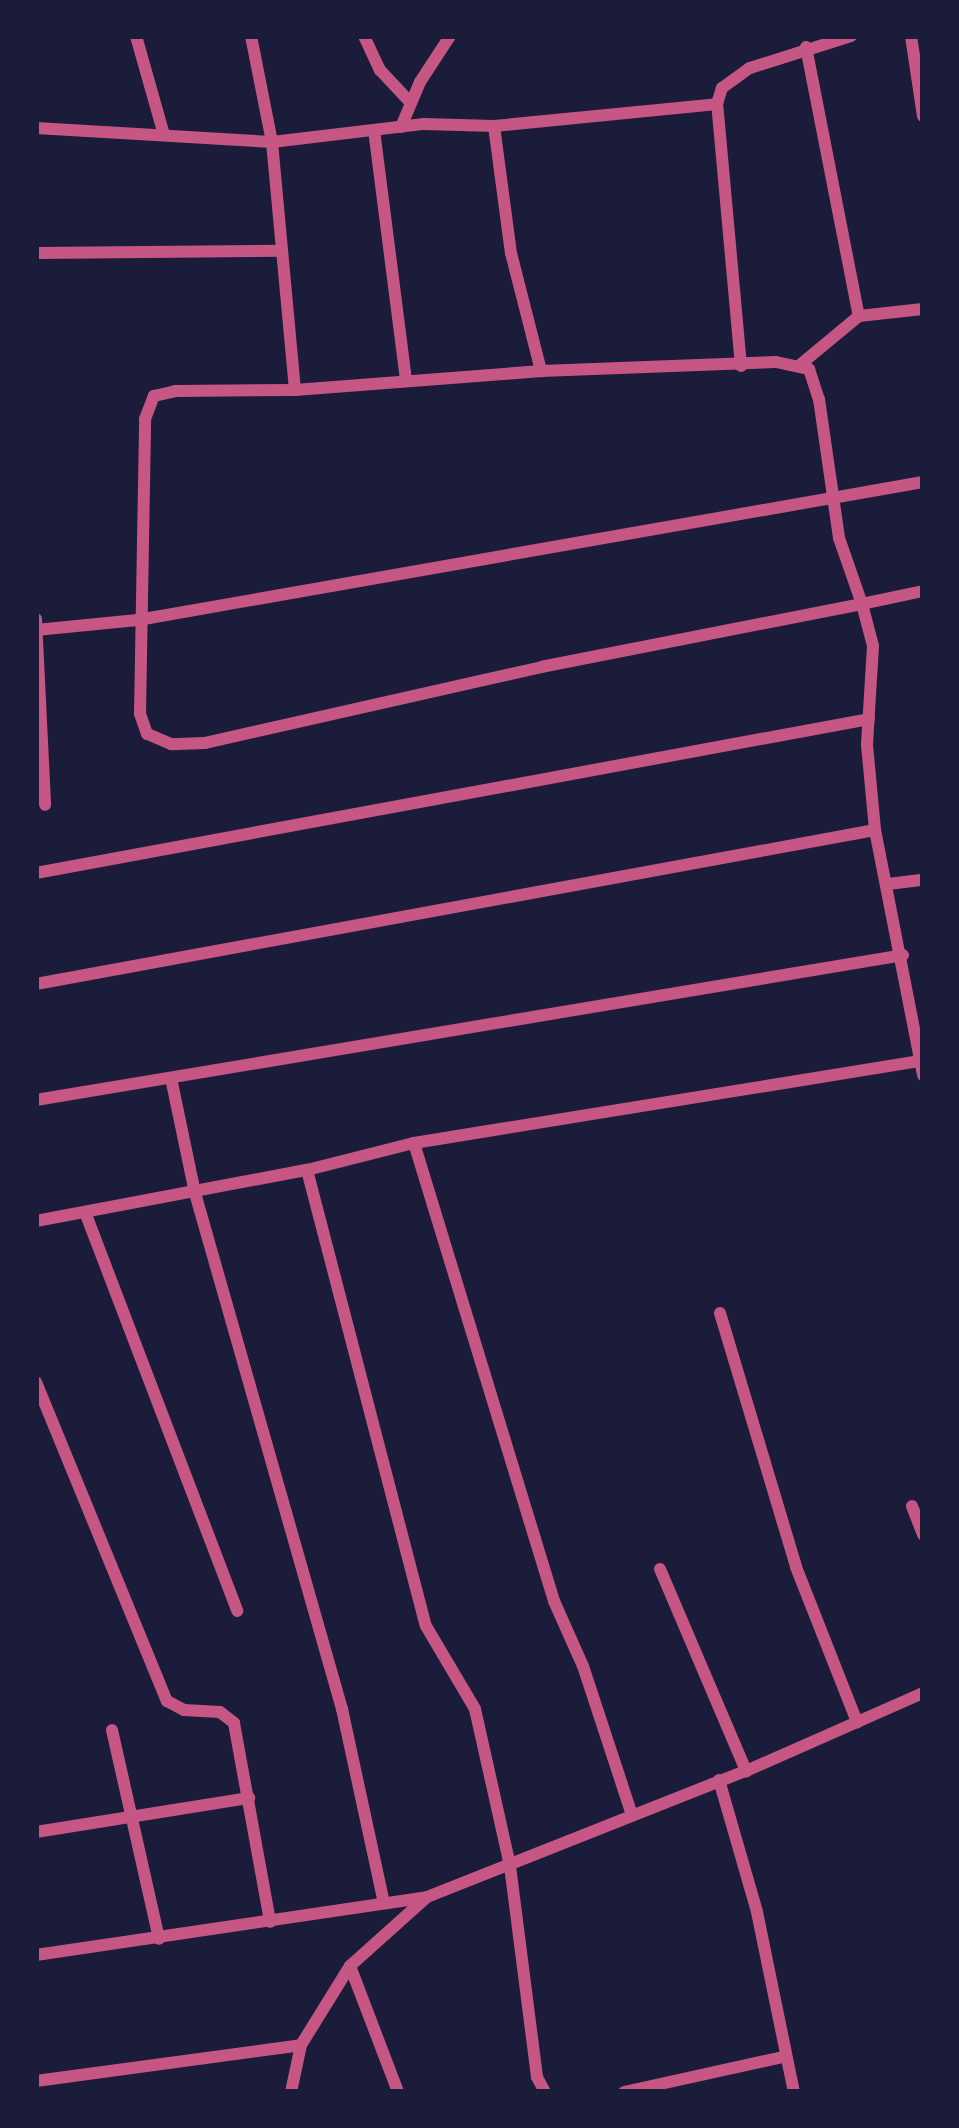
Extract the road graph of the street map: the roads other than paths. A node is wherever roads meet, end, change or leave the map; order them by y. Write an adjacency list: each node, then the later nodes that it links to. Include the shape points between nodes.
1 (136, 36): 15 (street)
2 (251, 36): 16 (street)
3 (364, 36): 8 (street)
4 (450, 36): 8 (street)
5 (851, 36): 7 (street)
6 (911, 36): 10 (street)
7 (806, 47): 9 (street, via 733,78); 20 (street)
8 (410, 104): 12 (street)
9 (717, 104): 11 (street); 22 (street)
10 (923, 116)
11 (494, 126): 12 (street); 23 (street, via 511,253)
12 (401, 127): 14 (street)
13 (36, 128): 15 (street)
14 (374, 130): 16 (street); 24 (street)
15 (164, 136): 16 (street)
16 (272, 142): 17 (street)
17 (280, 251): 18 (street); 25 (street)
18 (36, 254)
19 (923, 309): 20 (street)
20 (859, 316): 21 (street)
21 (801, 364): 22 (street); 27 (street, via 815,378)
22 (741, 366): 23 (street)
23 (541, 371): 24 (street)
24 (406, 382): 25 (street)
25 (295, 390): 31 (street, via 154,396 145,419)
26 (923, 482): 27 (street)
27 (830, 500): 29 (street); 31 (street)
28 (923, 591): 29 (street)
29 (862, 604): 31 (street, via 171,744 147,734 140,714); 33 (street, via 872,646)
30 (36, 619): 32 (street)
31 (138, 620): 32 (street)
32 (36, 630): 34 (street)
33 (869, 719): 35 (street); 36 (street)
34 (45, 805)
35 (875, 830): 38 (street); 40 (street)
36 (36, 873)
37 (923, 880): 38 (street)
38 (888, 884): 39 (street)
39 (903, 955): 41 (street); 43 (street)
40 (36, 984)
41 (916, 988): 42 (street)
42 (922, 1068): 45 (street)
43 (171, 1078): 44 (street); 47 (street)
44 (36, 1100)
45 (414, 1143): 46 (street); 62 (street, via 554,1601)
46 (307, 1169): 47 (street); 65 (street, via 426,1626 475,1709)
47 (194, 1192): 48 (street); 67 (street, via 343,1708)
48 (85, 1212): 49 (street); 55 (street)
49 (36, 1221)
50 (720, 1313): 57 (street, via 796,1567)
51 (36, 1382): 61 (street, via 167,1701 220,1712 234,1723)
52 (912, 1506): 53 (street)
53 (923, 1535)
54 (660, 1569): 59 (street)
55 (237, 1611)
56 (923, 1693): 57 (street)
57 (857, 1721): 59 (street)
58 (112, 1730): 63 (street)
59 (746, 1771): 60 (street)
60 (719, 1780): 62 (street); 73 (street, via 757,1912)
61 (249, 1798): 63 (street); 68 (street)
62 (631, 1812): 65 (street)
63 (131, 1817): 64 (street); 69 (street)
64 (36, 1832)
65 (510, 1866): 66 (street); 77 (street)
66 (427, 1897): 67 (street); 71 (street)
67 (384, 1904): 68 (street)
68 (270, 1922): 69 (street)
69 (159, 1939): 70 (street)
70 (36, 1955)
71 (350, 1966): 72 (street); 76 (street)
72 (301, 2045): 74 (street); 75 (street)
73 (783, 2057): 78 (street); 79 (street)
74 (36, 2081)
75 (291, 2092)
76 (398, 2092)
77 (545, 2092)
78 (625, 2092)
79 (794, 2092)

